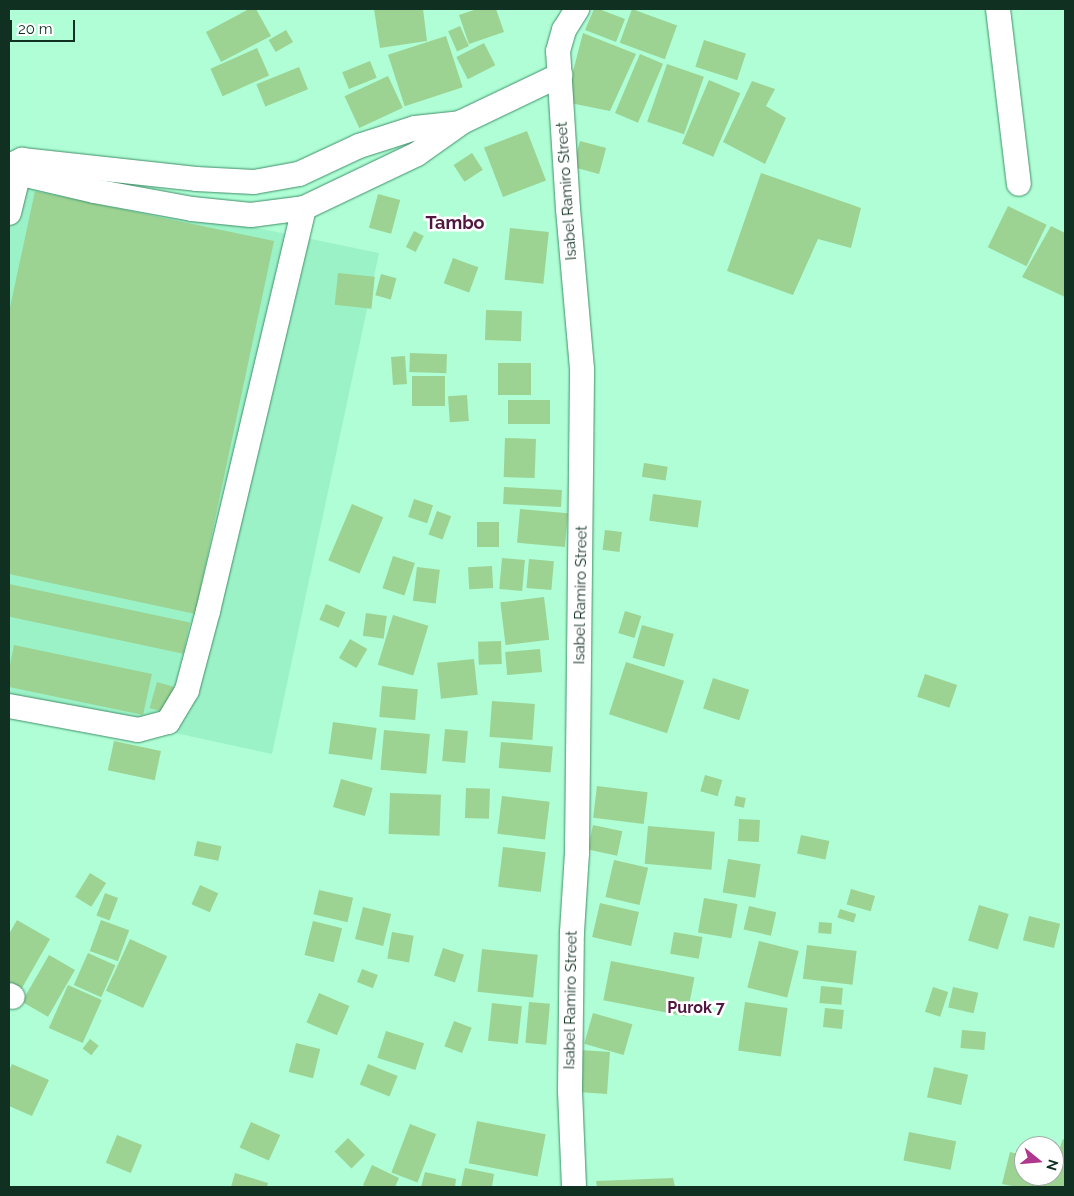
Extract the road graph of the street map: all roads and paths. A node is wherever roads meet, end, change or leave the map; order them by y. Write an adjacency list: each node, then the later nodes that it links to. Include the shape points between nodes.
1 (578, 9): 3 (street, Isabel Ramiro Street, via 564,30 558,51)
2 (998, 9): 6 (street)
3 (560, 75): 4 (street); 10 (street, Isabel Ramiro Street, via 582,369 577,853 572,932 570,1090)
4 (462, 122): 5 (street, via 415,128 359,146 299,174 254,182); 7 (street, via 417,154)
5 (14, 168): 7 (street, via 192,209 251,215); 8 (street)
6 (1019, 184)
7 (304, 208): 9 (street, via 187,690 168,722 138,730)
8 (9, 213)
9 (9, 706)
10 (574, 1187)

